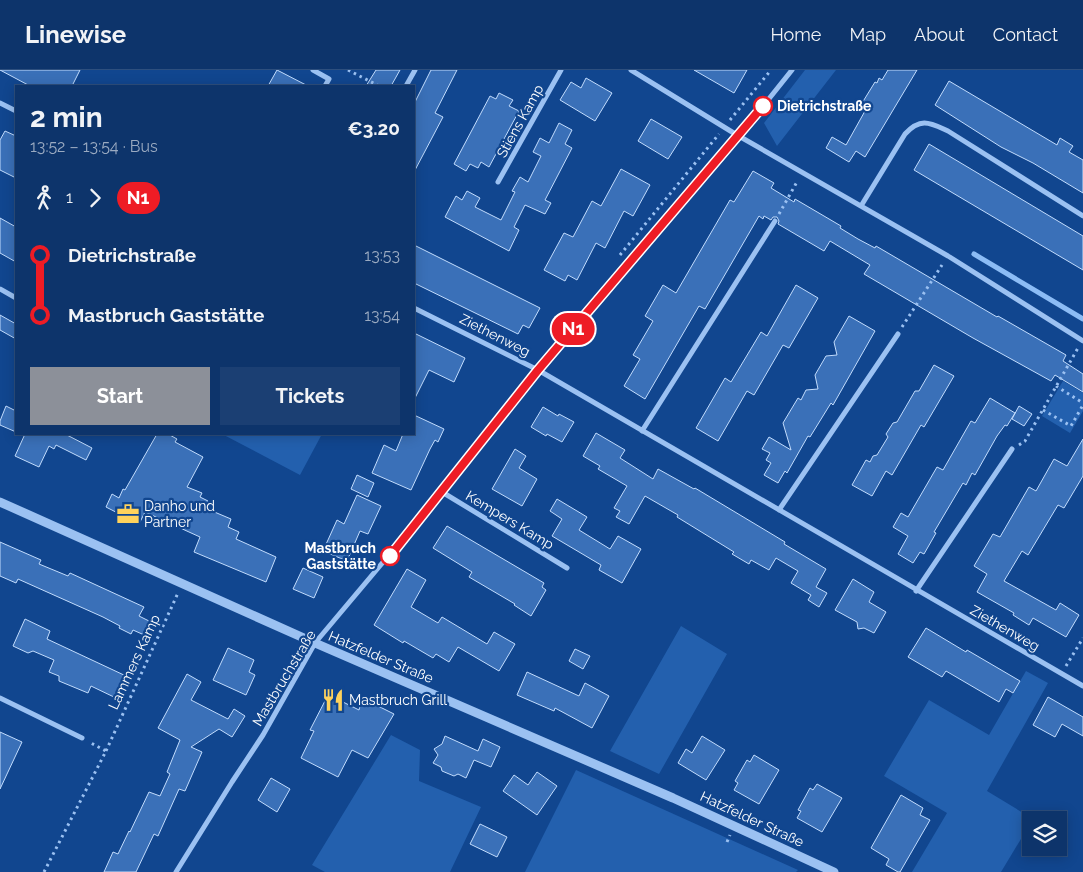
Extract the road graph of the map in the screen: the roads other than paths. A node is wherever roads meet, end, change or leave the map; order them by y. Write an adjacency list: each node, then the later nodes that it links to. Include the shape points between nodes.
1 (313, 70): 6 (street, via 329,78)
2 (415, 70): 7 (street)
3 (561, 70): 11 (street, Stiens Kamp)
4 (631, 70): 10 (street)
5 (792, 70): 10 (street, Mastbruchstraße)
6 (326, 85)
7 (407, 85)
8 (0, 103): 9 (street)
9 (15, 110)
10 (737, 135): 12 (street); 20 (street, Mastbruchstraße)
11 (498, 182)
12 (862, 206): 13 (street, via 905,134 912,126 929,123 948,131); 19 (street)
13 (1083, 216)
14 (775, 221): 21 (street)
15 (0, 289): 16 (street)
16 (15, 297)
17 (415, 308): 20 (street, Ziethenweg)
18 (898, 334): 25 (street)
19 (1083, 341)
20 (538, 370): 21 (street, Ziethenweg); 23 (street, Mastbruchstraße)
21 (642, 431): 25 (street, Ziethenweg)
22 (1012, 449): 27 (street)
23 (442, 492): 26 (street, Kempers Kamp); 28 (street, Mastbruchstraße)
24 (0, 502): 28 (street, Hatzfelder Straße)
25 (779, 510): 27 (street, Ziethenweg)
26 (567, 568)
27 (916, 590): 29 (street, Ziethenweg)
28 (315, 643): 32 (street, Mastbruchstraße, via 263,735); 33 (street, Hatzfelder Straße, via 673,798)
29 (1083, 686)
30 (0, 698): 31 (street)
31 (82, 738)
32 (176, 872)
33 (834, 872)

